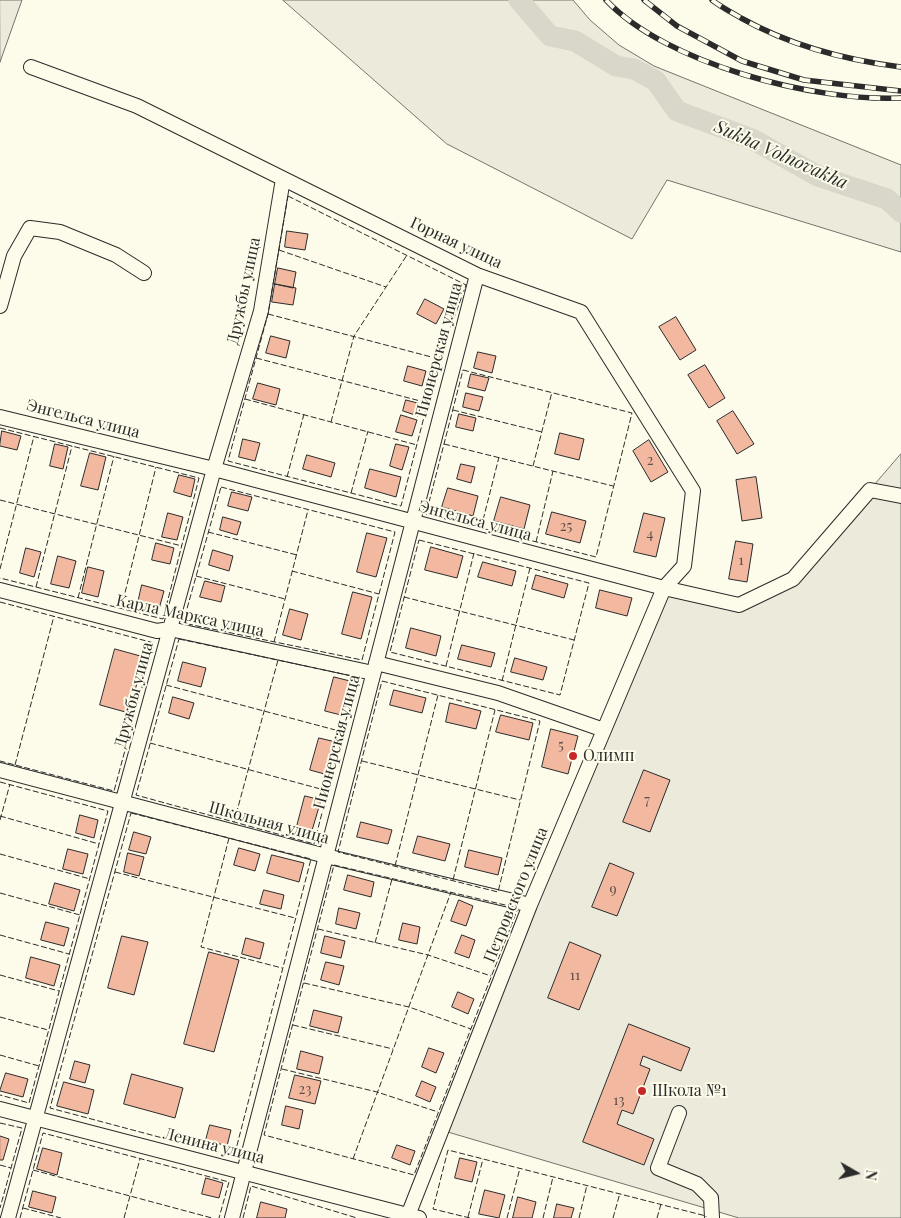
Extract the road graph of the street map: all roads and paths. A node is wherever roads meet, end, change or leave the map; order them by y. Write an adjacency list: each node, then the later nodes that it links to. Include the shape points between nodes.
1 (31, 67): 2 (street, Горная улица, via 137,106)
2 (283, 179): 4 (street, Горная улица); 7 (street, Дружбы улица, via 261,311)
3 (144, 273): 5 (street, via 116,255 60,232 30,228 14,256)
4 (477, 275): 9 (street, Пионерская улица); 10 (street, Горная улица, via 581,312 693,491 684,566)
5 (0, 306)
6 (0, 417): 7 (street, Энгельса улица)
7 (214, 469): 9 (street, Энгельса улица); 12 (street, Дружбы улица)
8 (901, 496): 10 (street, Энгельса улица, via 870,490 793,579 738,605)
9 (412, 523): 10 (street, Энгельса улица); 13 (street, Пионерская улица)
10 (664, 588): 14 (street, Петровского улица)
11 (0, 590): 12 (street, Карла Маркса улица, via 157,630)
12 (170, 629): 13 (street, Карла Маркса улица); 16 (street, Дружбы улица)
13 (375, 668): 14 (street, Карла Маркса улица, via 498,693); 17 (street, Пионерская улица)
14 (604, 730): 18 (street, Петровского улица)
15 (0, 770): 16 (street, Школьная улица)
16 (122, 803): 17 (street, Школьная улица); 21 (street, Дружбы улица)
17 (326, 856): 18 (street, Школьная улица); 22 (street, Пионерская улица)
18 (530, 905): 23 (street, Петровского улица)
19 (0, 1109): 21 (street, Ленина улица)
20 (679, 1114): 26 (street, via 658,1168 697,1184 711,1198)
21 (35, 1119): 22 (street, Ленина улица); 24 (street, Дружбы улица)
22 (244, 1172): 23 (street, Ленина улица); 25 (street, Пионерская улица)
23 (412, 1217)
24 (8, 1218)
25 (232, 1218)
26 (712, 1218)

